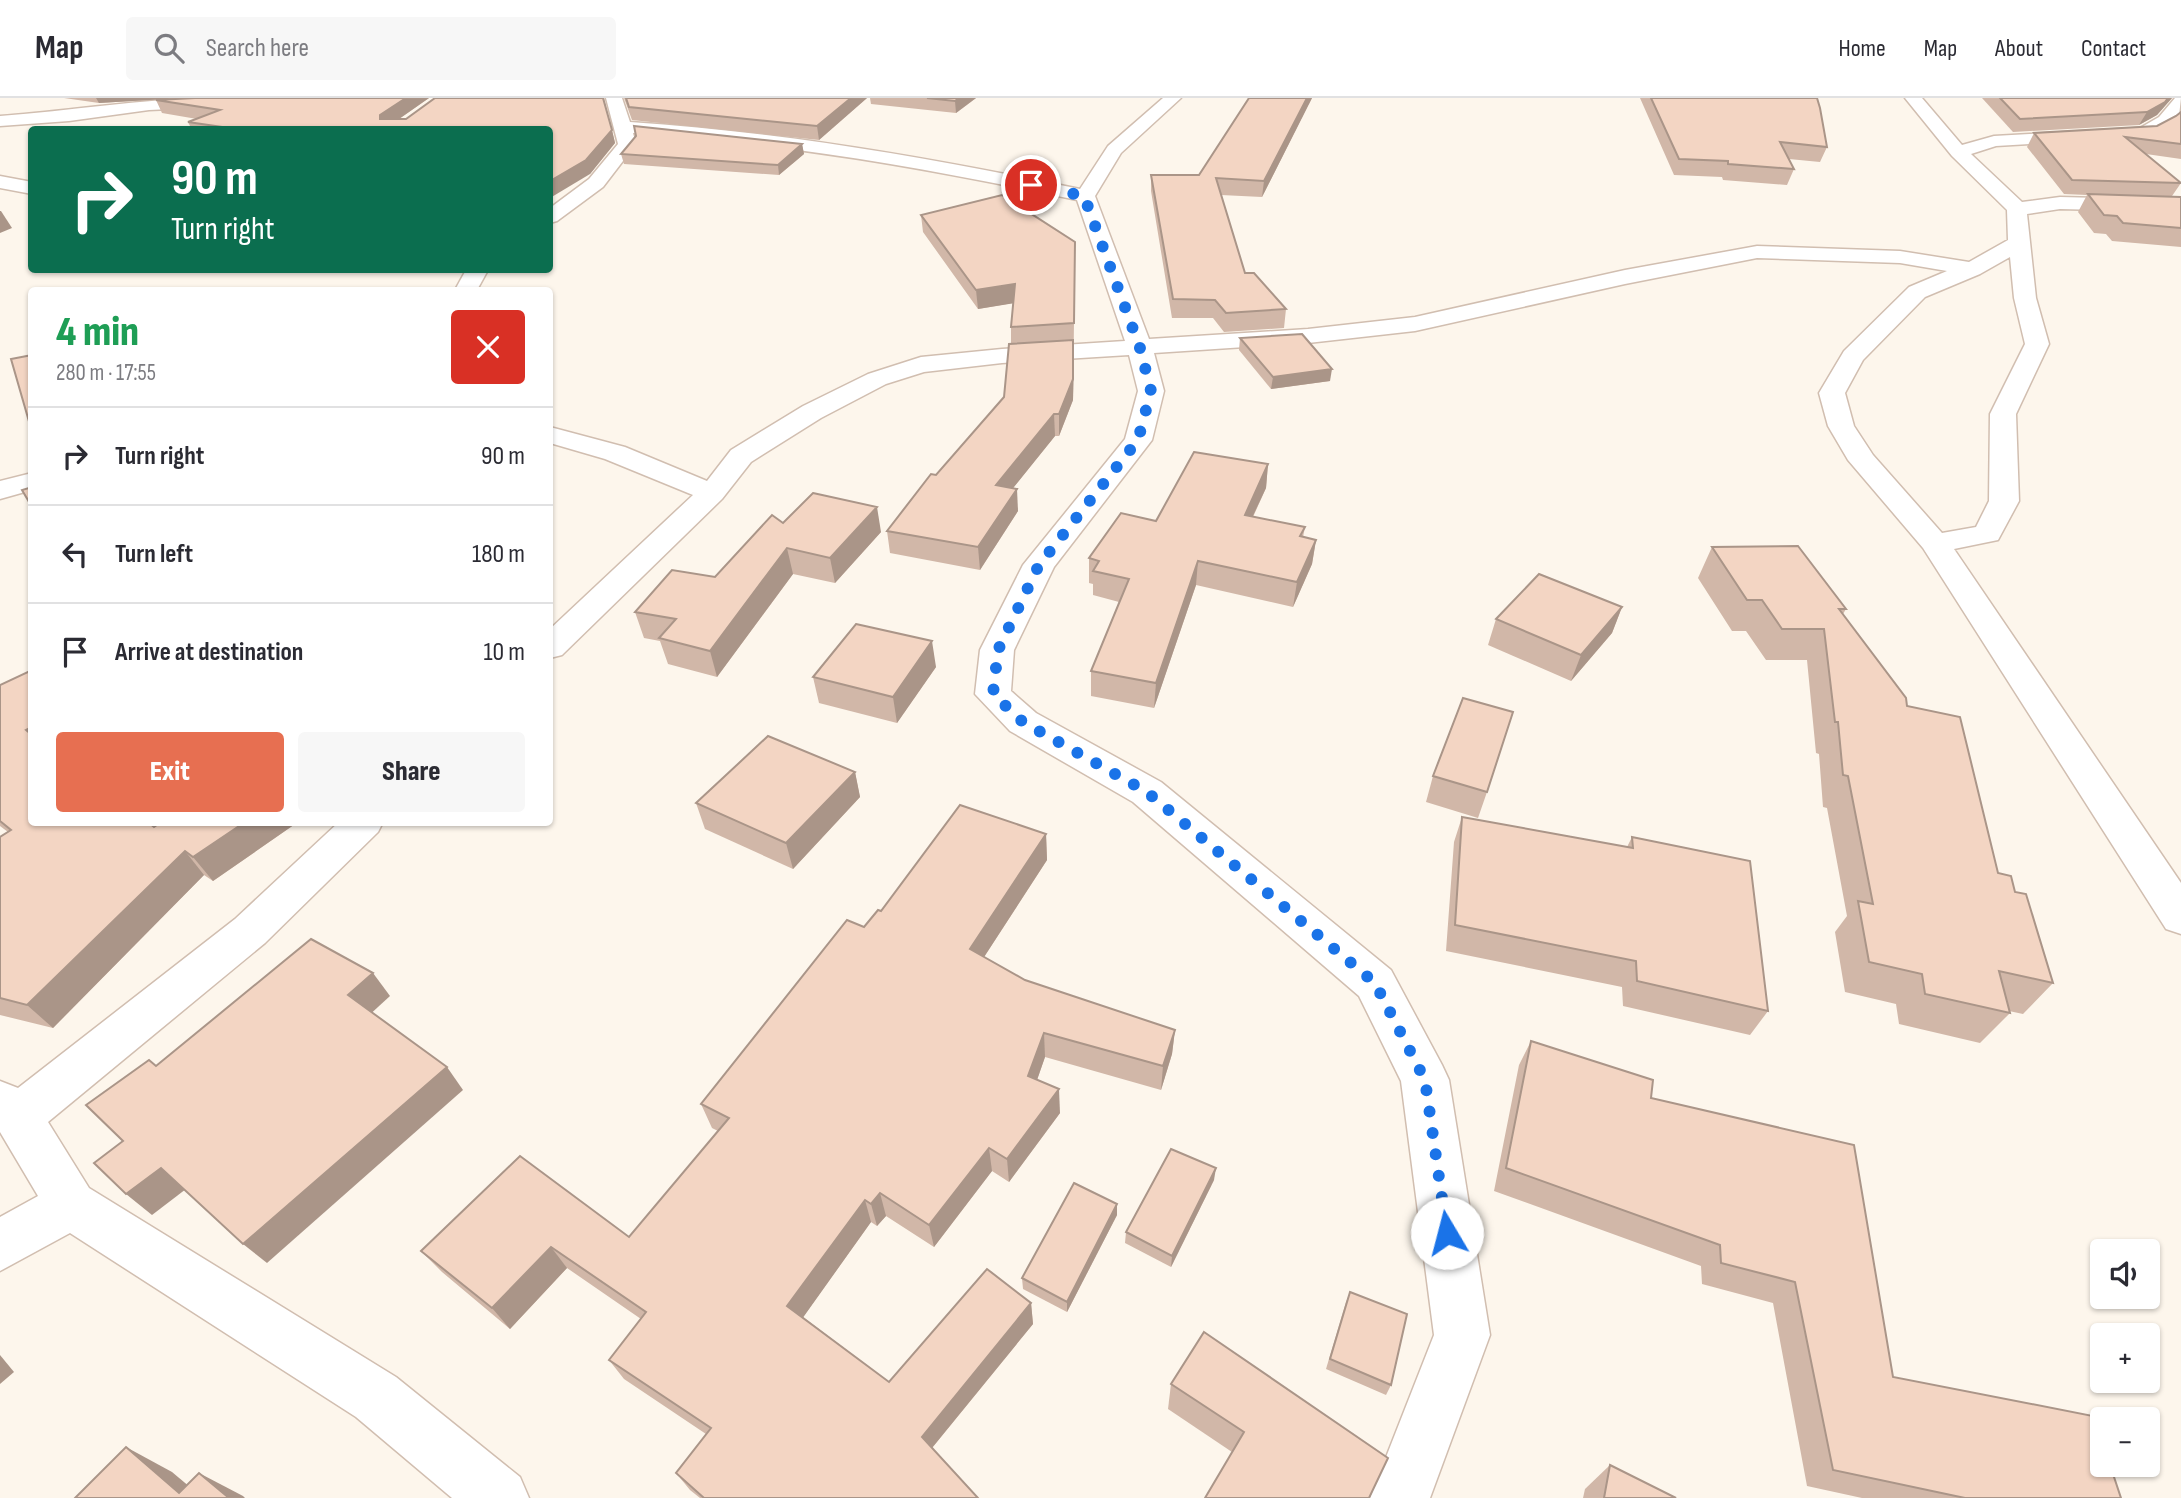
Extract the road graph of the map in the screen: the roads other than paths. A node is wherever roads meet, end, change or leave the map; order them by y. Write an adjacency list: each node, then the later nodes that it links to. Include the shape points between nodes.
1 (614, 98): 7 (street)
2 (1913, 98): 8 (street)
3 (1165, 100): 11 (street, via 1114,150)
4 (2181, 101): 8 (street, via 2159,128 2142,134 1994,141)
5 (219, 102): 6 (street)
6 (0, 121)
7 (624, 127): 11 (street, via 706,131 978,174); 14 (street, via 627,144 620,154 596,183)
8 (1958, 152): 13 (street)
9 (0, 182): 10 (street)
10 (28, 187)
11 (1084, 196): 17 (street)
12 (2181, 206): 13 (street, via 2060,203)
13 (2017, 209): 15 (street)
14 (553, 215)
15 (2020, 243): 16 (street); 22 (street, via 2025,298 2037,345 2003,414 2004,501 1987,534)
16 (1972, 270): 17 (street, via 1900,257 1757,252 1415,324); 22 (street, via 1917,292 1853,356 1832,393 1841,426 1862,460)
17 (1140, 348): 21 (street, via 921,365 877,379 741,456); 30 (street, via 1151,391 1138,440 1039,565 998,650 993,694 1023,722 1147,792 1375,983 1425,1080 1462,1335)
18 (553, 436): 21 (street, via 615,453)
19 (28, 482): 20 (street)
20 (0, 490)
21 (712, 493): 23 (street)
22 (1935, 543): 25 (street)
23 (553, 644)
24 (360, 826): 26 (street, via 250,931)
25 (2181, 917)
26 (9, 1110): 27 (street)
27 (71, 1205): 28 (street); 29 (street, via 376,1397)
28 (0, 1245)
29 (499, 1498)
30 (1400, 1498)

